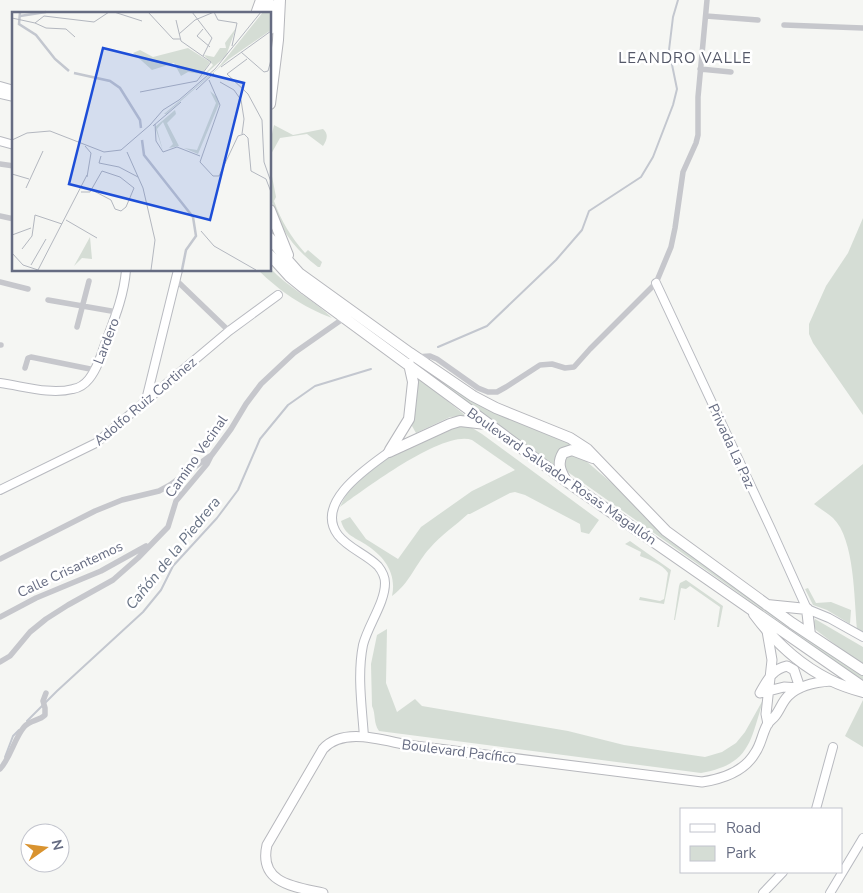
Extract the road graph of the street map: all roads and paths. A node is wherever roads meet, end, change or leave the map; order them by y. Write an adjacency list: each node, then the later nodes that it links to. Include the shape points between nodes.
1 (261, 0): 5 (highway)
2 (276, 0): 8 (highway)
3 (280, 0): 13 (highway)
4 (707, 0): 6 (street)
5 (257, 12)
6 (706, 16): 7 (street); 11 (street)
7 (758, 20)
8 (271, 23)
9 (784, 24): 10 (street)
10 (863, 28)
11 (700, 69): 12 (street); 23 (street, via 696,143 683,172 673,238)
12 (731, 72)
13 (271, 96)
14 (271, 213): 19 (highway, via 283,245)
15 (271, 239): 19 (highway, Boulevard Salvador Rosas Magallón)
16 (271, 256): 29 (highway, Boulevard Salvador Rosas Magallón, via 289,276)
17 (126, 271): 28 (street, Lardero, via 125,282)
18 (178, 271): 20 (street)
19 (299, 273): 32 (highway, Boulevard Salvador Rosas Magallón)
20 (176, 280): 31 (street); 36 (street)
21 (89, 281): 27 (street)
22 (0, 282): 24 (street)
23 (656, 283): 32 (street, via 574,367 540,365 497,392 483,391 433,358); 47 (street, Privada La Paz)
24 (28, 288)
25 (278, 295): 31 (street, Adolfo Ruiz Cortinez)
26 (48, 300): 27 (street)
27 (82, 306): 28 (street); 30 (street)
28 (113, 311): 34 (street, Lardero)
29 (344, 318): 32 (highway, Boulevard Salvador Rosas Magallón); 39 (street, Camino Vecinal, via 307,342 273,372 246,404)
30 (77, 327)
31 (229, 331): 36 (street, Adolfo Ruiz Cortinez)
32 (412, 361): 37 (highway, Boulevard Salvador Rosas Magallón); 38 (highway, via 409,419); 40 (highway, Boulevard Salvador Rosas Magallón, via 474,396 570,438)
33 (25, 368): 34 (street, via 31,357)
34 (95, 370): 35 (street, Lardero, via 81,386 62,391)
35 (0, 382)
36 (146, 400): 42 (street, Adolfo Ruiz Cortinez, via 92,446)
37 (488, 424): 38 (highway, via 450,424); 41 (highway, Boulevard Salvador Rosas Magallón)
38 (389, 452): 62 (street, via 349,485 336,502 332,520 338,535 374,562 385,579 361,661)
39 (211, 456): 43 (street, Camino Vecinal, via 176,501 168,527); 44 (street, via 159,491 95,511)
40 (600, 461): 41 (highway, via 576,451 565,452 559,463); 45 (highway, Boulevard Salvador Rosas Magallón, via 666,531)
41 (566, 481): 46 (highway, Boulevard Salvador Rosas Magallón)
42 (0, 490)
43 (151, 543): 48 (street, Calle Crisantemos); 52 (street, Camino Vecinal, via 113,580 46,619)
44 (0, 559)
45 (767, 605): 47 (highway); 50 (highway, Boulevard Salvador Rosas Magallón)
46 (749, 607): 49 (highway); 56 (highway, Boulevard Salvador Rosas Magallón)
47 (807, 609): 50 (highway); 51 (street)
48 (0, 617)
49 (767, 631): 54 (main road, Boulevard Pacífico); 55 (highway, via 804,664)
50 (810, 636): 53 (highway, Boulevard Salvador Rosas Magallón)
51 (863, 637)
52 (0, 662)
53 (863, 670)
54 (771, 674): 57 (main road, via 782,667 791,667); 58 (main road, Boulevard Pacífico)
55 (831, 681): 57 (main road, Boulevard Pacífico); 59 (highway)
56 (863, 687)
57 (800, 688): 58 (main road); 61 (main road, Boulevard Pacífico, via 787,697)
58 (769, 690): 61 (main road, Boulevard Pacífico)
59 (863, 692)
60 (46, 693): 64 (street, via 42,701 45,715 27,724)
61 (768, 724): 62 (main road, Boulevard Pacífico, via 756,753 741,768 722,778 702,782)
62 (364, 737): 70 (main road, Boulevard Pacífico, via 333,740 323,749 267,845 268,868 275,878)
63 (833, 746): 65 (street)
64 (1, 764)
65 (816, 808)
66 (863, 838): 67 (street)
67 (843, 871)
68 (782, 873): 71 (street)
69 (842, 873): 72 (street)
70 (324, 893)
71 (763, 893)
72 (830, 893)

